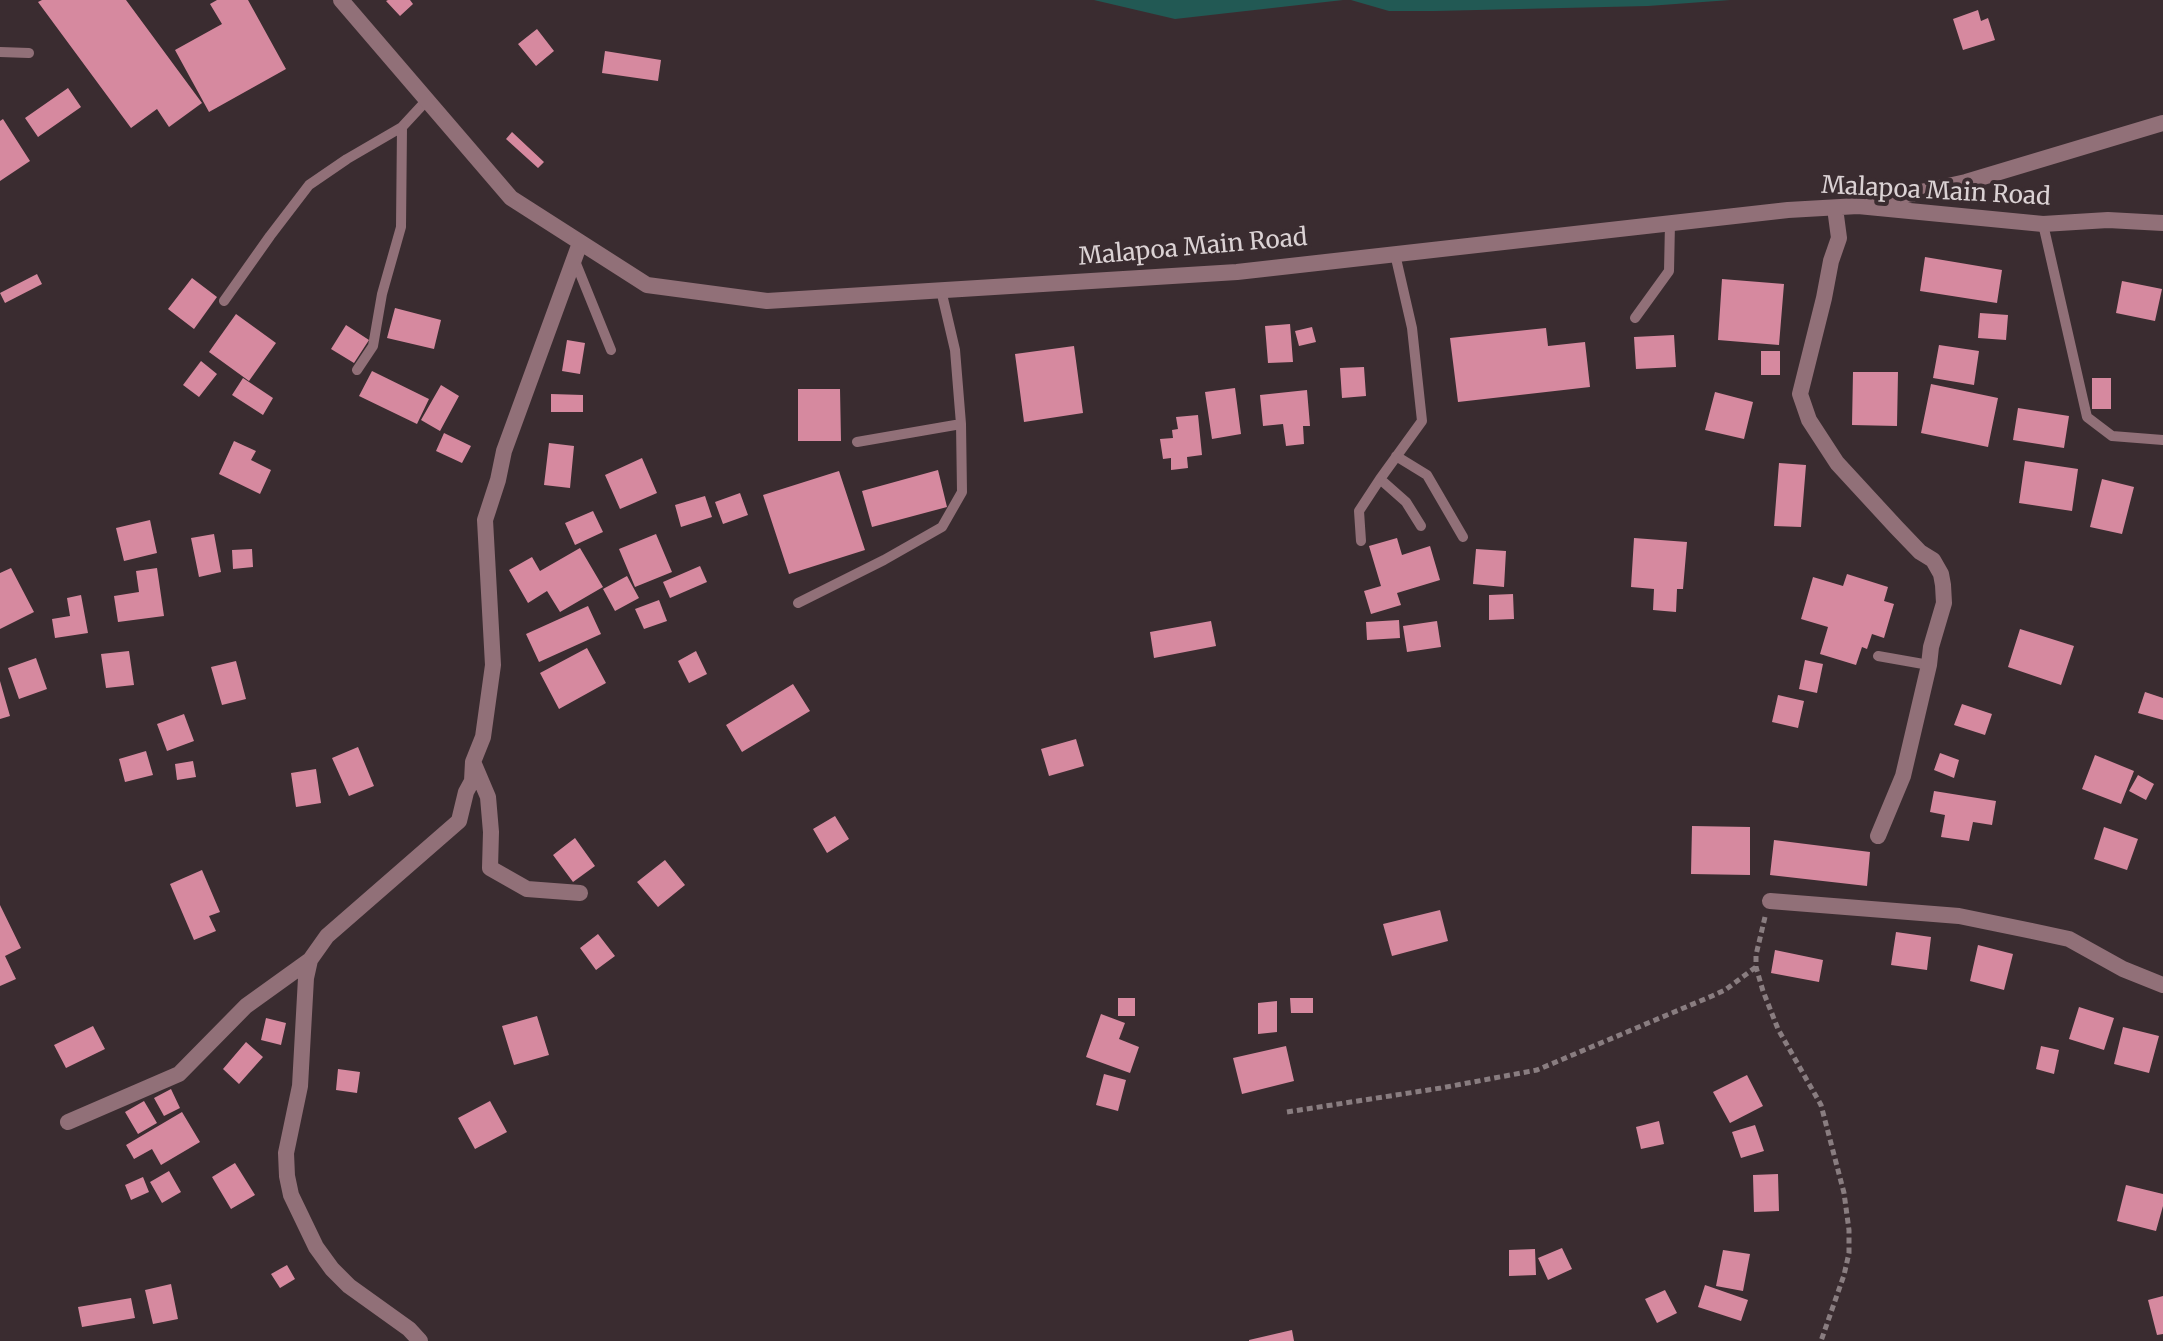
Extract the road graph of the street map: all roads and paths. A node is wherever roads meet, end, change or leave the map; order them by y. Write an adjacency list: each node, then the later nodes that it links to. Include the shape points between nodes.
1 (341, 0): 4 (street, Malapoa Main Road)
2 (0, 52): 3 (lane)
3 (29, 53)
4 (427, 100): 6 (lane); 12 (street, Malapoa Main Road, via 511,198)
5 (2163, 123): 7 (street, via 1966,182)
6 (402, 127): 16 (lane, via 309,185); 19 (lane, via 401,227 373,346)
7 (1858, 206): 8 (street, Malapoa Main Road); 11 (street, Malapoa Main Road)
8 (1835, 208): 9 (street, Malapoa Main Road); 30 (street, via 1839,238 1800,394 1809,420 1837,463 1941,574 1944,603)
9 (1670, 223): 13 (street, Malapoa Main Road); 17 (lane, via 1669,271)
10 (2163, 223): 11 (street, Malapoa Main Road)
11 (2043, 224): 21 (lane, via 2087,417 2112,436)
12 (580, 243): 14 (street); 15 (street, Malapoa Main Road, via 647,285 767,301)
13 (1395, 254): 15 (street, Malapoa Main Road, via 1237,272); 23 (lane, via 1412,328 1422,421)
14 (574, 259): 18 (lane); 31 (street, via 504,451 485,520 493,665 483,737)
15 (941, 290): 20 (lane, via 955,350)
16 (224, 301)
17 (1635, 318)
18 (611, 350)
19 (357, 370)
20 (961, 424): 22 (lane); 28 (lane, via 962,492 942,527)
21 (2163, 440)
22 (857, 442)
23 (1396, 456): 24 (lane); 26 (lane, via 1427,475)
24 (1380, 479): 25 (lane, via 1406,502); 27 (lane, via 1359,511)
25 (1421, 526)
26 (1463, 537)
27 (1361, 541)
28 (798, 603)
29 (1878, 656): 30 (lane)
30 (1929, 665): 32 (street, via 1903,776)
31 (473, 762): 33 (street, via 488,797 490,868 527,889); 35 (street, via 459,821 327,936)
32 (1878, 836)
33 (580, 893)
34 (1770, 901): 36 (path); 37 (street, via 1959,916 2056,936)
35 (310, 960): 39 (street, via 246,1006 179,1074); 40 (street, via 300,1086 286,1153 291,1195 332,1269)
36 (1756, 967): 38 (path, via 1725,990 1537,1070); 41 (path, via 1778,1029 1821,1105 1844,1193 1849,1253)
37 (2163, 985)
38 (1287, 1112)
39 (68, 1122)
40 (420, 1341)
41 (1821, 1341)

